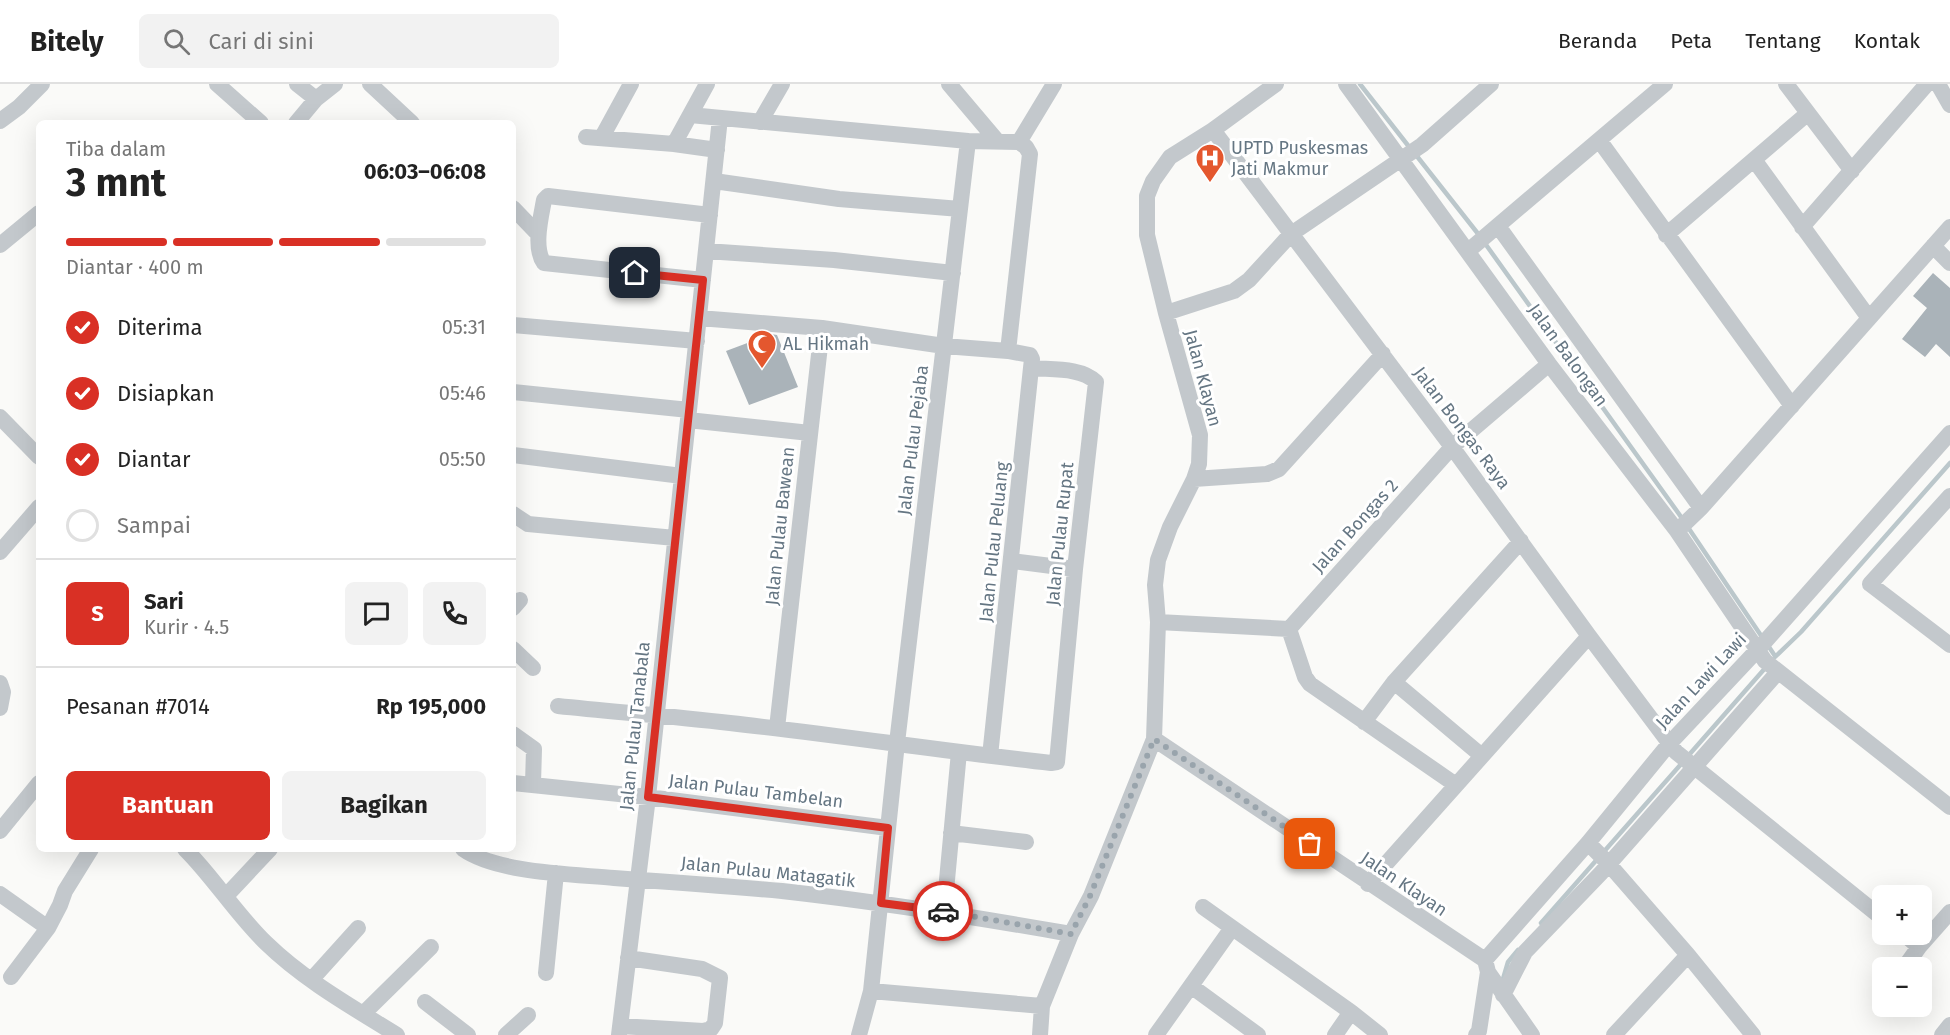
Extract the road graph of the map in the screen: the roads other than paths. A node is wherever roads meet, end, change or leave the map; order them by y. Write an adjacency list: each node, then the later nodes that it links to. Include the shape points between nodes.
1 (42, 84): 26 (street)
2 (217, 84): 23 (street)
3 (297, 84): 18 (street)
4 (335, 84): 18 (street)
5 (370, 84): 25 (street)
6 (631, 84): 33 (street, via 594,137)
7 (707, 84): 21 (street)
8 (782, 84): 27 (street)
9 (949, 84): 31 (street)
10 (1053, 84): 32 (street)
11 (1276, 84): 28 (street, Jalan Klayan)
12 (1346, 84): 35 (street, Jalan Balongan)
13 (1491, 84): 35 (street)
14 (1665, 84): 29 (street)
15 (1786, 84): 20 (street)
16 (1927, 84): 37 (street)
17 (1938, 84): 19 (street)
18 (316, 99): 24 (street)
19 (1950, 105)
20 (1807, 114): 36 (street); 37 (street)
21 (690, 115): 22 (street); 33 (street)
22 (720, 118): 27 (street); 34 (street, Jalan Pulau Tanabala)
23 (258, 120)
24 (298, 120)
25 (409, 120)
26 (0, 121)
27 (760, 122): 30 (street)
28 (1213, 130): 47 (street, Jalan Bongas Raya); 56 (street, Jalan Klayan, via 1170,157 1147,196 1148,236)
29 (1599, 140): 43 (street); 48 (street)
30 (968, 141): 31 (street); 39 (street, Jalan Pulau Pejaba)
31 (998, 142): 32 (street)
32 (1018, 142): 63 (street, via 1030,154)
33 (674, 144): 34 (street)
34 (717, 150): 38 (street, Jalan Pulau Tanabala)
35 (1411, 153): 47 (street); 51 (street, Jalan Balongan)
36 (1755, 161): 44 (street); 48 (street)
37 (1852, 171): 44 (street)
38 (714, 181): 39 (street, via 839,199); 42 (street, Jalan Pulau Tanabala)
39 (960, 210): 54 (street, Jalan Pulau Pejaba)
40 (516, 211): 46 (street)
41 (36, 215): 49 (street)
42 (710, 215): 46 (street, via 548,196); 52 (street, Jalan Pulau Tanabala)
43 (1496, 227): 51 (street); 80 (street)
44 (1802, 227): 58 (street)
45 (1950, 227): 50 (street)
46 (538, 234): 55 (street, via 544,263)
47 (1291, 234): 56 (street, via 1234,291); 64 (street, Jalan Bongas Raya)
48 (1666, 235): 68 (street)
49 (0, 245)
50 (1933, 246): 53 (street); 58 (street)
51 (1473, 247): 65 (street, Jalan Balongan)
52 (706, 251): 54 (street); 55 (street, Jalan Pulau Tanabala)
53 (1950, 263)
54 (953, 273): 62 (street, Jalan Pulau Pejaba)
55 (703, 280): 57 (street, Jalan Pulau Tanabala)
56 (1166, 312): 77 (street, Jalan Klayan, via 1200,435)
57 (699, 318): 60 (street); 61 (street, Jalan Pulau Tanabala)
58 (1869, 318): 68 (street)
59 (516, 325): 61 (street)
60 (822, 328): 62 (street); 71 (street, Jalan Pulau Bawean)
61 (697, 341): 69 (street, Jalan Pulau Tanabala)
62 (944, 346): 63 (street); 104 (street, Jalan Pulau Pejaba)
63 (1008, 351): 66 (street, via 1028,353)
64 (1383, 354): 73 (street, Jalan Bongas Raya); 77 (street, via 1279,469 1268,474)
65 (1549, 364): 73 (street, Jalan Bongas 2); 82 (street, Jalan Balongan)
66 (1031, 368): 86 (street, Jalan Pulau Peluang); 87 (street, Jalan Pulau Rupat, via 1080,373 1096,382)
67 (516, 392): 69 (street)
68 (1791, 406): 80 (street)
69 (688, 415): 71 (street); 76 (street, Jalan Pulau Tanabala)
70 (0, 417): 74 (street)
71 (810, 433): 101 (street, Jalan Pulau Bawean)
72 (1950, 433): 93 (street, Jalan Lawi Lawi, via 1773,632)
73 (1452, 447): 84 (street, Jalan Bongas Raya); 89 (street, Jalan Bongas 2)
74 (36, 454)
75 (516, 454): 76 (street)
76 (682, 476): 83 (street, Jalan Pulau Tanabala)
77 (1194, 479): 88 (street, Jalan Klayan, via 1158,560)
78 (1950, 496): 91 (street, via 1870,584)
79 (36, 510): 85 (street)
80 (1698, 512): 82 (street)
81 (516, 516): 83 (street, via 528,524)
82 (1679, 529): 93 (street, Jalan Balongan)
83 (675, 538): 99 (street, Jalan Pulau Tanabala)
84 (1521, 541): 90 (street, Jalan Bongas Raya); 95 (street)
85 (0, 552)
86 (1012, 561): 87 (street); 106 (street, Jalan Pulau Peluang)
87 (1075, 569): 106 (street, Jalan Pulau Rupat, via 1057,762)
88 (1158, 622): 89 (street); 103 (street, Jalan Klayan)
89 (1289, 629): 100 (street, via 1310,684)
90 (1589, 636): 107 (street); 108 (street, Jalan Bongas Raya)
91 (1950, 645)
92 (516, 652): 94 (street)
93 (1766, 659): 108 (street, Jalan Lawi Lawi); 108 (street); 114 (street, Jalan Balongan)
94 (533, 668)
95 (1394, 682): 100 (street); 107 (street)
96 (0, 683): 98 (street)
97 (558, 706): 99 (street)
98 (0, 708)
99 (656, 715): 101 (street); 113 (street, Jalan Pulau Tanabala)
100 (1364, 722): 111 (street)
101 (777, 728): 104 (street)
102 (516, 736): 110 (street, via 534,749)
103 (1154, 739): 126 (street, Jalan Klayan); 137 (street, Jalan Klayan)
104 (897, 743): 105 (street); 116 (street, Jalan Pulau Pejaba)
105 (959, 752): 106 (street); 117 (street)
106 (990, 756)
107 (1482, 756): 111 (street)
108 (1682, 757): 123 (street, Jalan Lawi Lawi); 123 (street); 131 (street, Jalan Bongas Raya)
109 (516, 783): 110 (street, Jalan Pulau Tambelan)
110 (533, 784): 113 (street, Jalan Pulau Tambelan)
111 (1456, 785): 126 (street)
112 (36, 786): 115 (street)
113 (648, 797): 116 (street, Jalan Pulau Tambelan); 125 (street, Jalan Pulau Tanabala)
114 (1950, 807)
115 (2, 823)
116 (888, 828): 129 (street, Jalan Pulau Pejaba)
117 (951, 833): 118 (street); 132 (street)
118 (1026, 842)
119 (89, 852): 134 (street, via 64,891)
120 (187, 852): 128 (street)
121 (267, 852): 128 (street)
122 (467, 852): 124 (street, Jalan Pulau Matagatik, via 494,863)
123 (1600, 855): 141 (street); 144 (street, Jalan Lawi Lawi); 150 (street, via 1525,952)
124 (556, 873): 125 (street, Jalan Pulau Matagatik); 145 (street)
125 (637, 879): 129 (street, Jalan Pulau Matagatik); 143 (street, Jalan Pulau Tanabala)
126 (1368, 884): 144 (street, Jalan Klayan)
127 (0, 894): 134 (street)
128 (226, 896): 147 (street, via 265,942)
129 (881, 903): 132 (street, Jalan Pulau Matagatik); 149 (street, Jalan Pulau Pejaba)
130 (1203, 907): 136 (street)
131 (1872, 910)
132 (944, 912): 137 (street, Jalan Pulau Matagatik)
133 (1950, 912): 140 (street)
134 (48, 928): 146 (street)
135 (358, 928): 147 (street)
136 (1232, 928): 148 (street); 153 (street)
137 (1071, 934): 152 (street, Jalan Klayan)
138 (1917, 945): 140 (street)
139 (432, 947): 154 (street)
140 (1919, 947): 142 (street)
141 (1688, 955): 169 (street); 170 (street)
142 (1912, 957)
143 (628, 958): 157 (street, Jalan Pulau Tanabala); 157 (street, via 702,969 720,978 711,1029)
144 (1486, 966): 150 (street); 167 (street)
145 (546, 974)
146 (11, 977)
147 (312, 979): 154 (street)
148 (1191, 986): 163 (street); 164 (street)
149 (872, 991): 152 (street); 161 (street, Jalan Pulau Pejaba)
150 (1503, 995): 168 (street)
151 (425, 1002): 159 (street)
152 (1042, 1006): 162 (street, Jalan Klayan)
153 (1352, 1012): 165 (street); 166 (street)
154 (363, 1014): 158 (street)
155 (528, 1015): 160 (street)
156 (1950, 1025): 171 (street)
157 (620, 1031)
158 (397, 1035)
159 (468, 1035)
160 (506, 1035)
161 (859, 1035)
162 (1040, 1035)
163 (1156, 1035)
164 (1258, 1035)
165 (1335, 1035)
166 (1380, 1035)
167 (1476, 1035)
168 (1532, 1035)
169 (1614, 1035)
170 (1753, 1035)
171 (1942, 1035)

